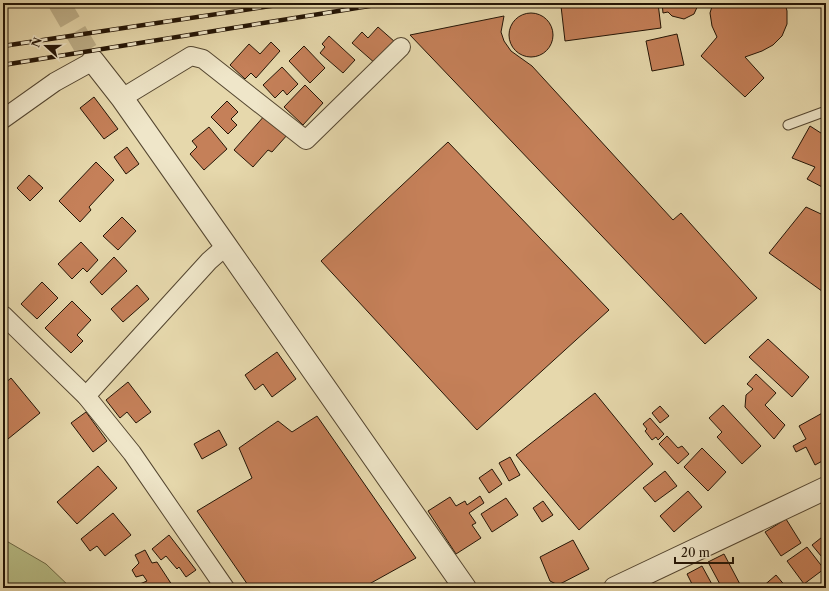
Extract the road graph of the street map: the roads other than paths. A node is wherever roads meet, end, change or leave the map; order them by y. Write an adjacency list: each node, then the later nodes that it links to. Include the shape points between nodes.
1 (401, 47): 3 (street, via 306,140 204,59 191,56)
2 (93, 61): 3 (street); 5 (street, via 55,82)
3 (122, 98): 7 (street)
4 (826, 111): 6 (lane)
5 (3, 119)
6 (788, 125)
7 (226, 246): 9 (street, via 209,261); 12 (street)
8 (3, 315): 9 (street)
9 (86, 396): 11 (street, via 132,454)
10 (826, 488): 13 (street)
11 (225, 588)
12 (465, 588)
13 (615, 588)

